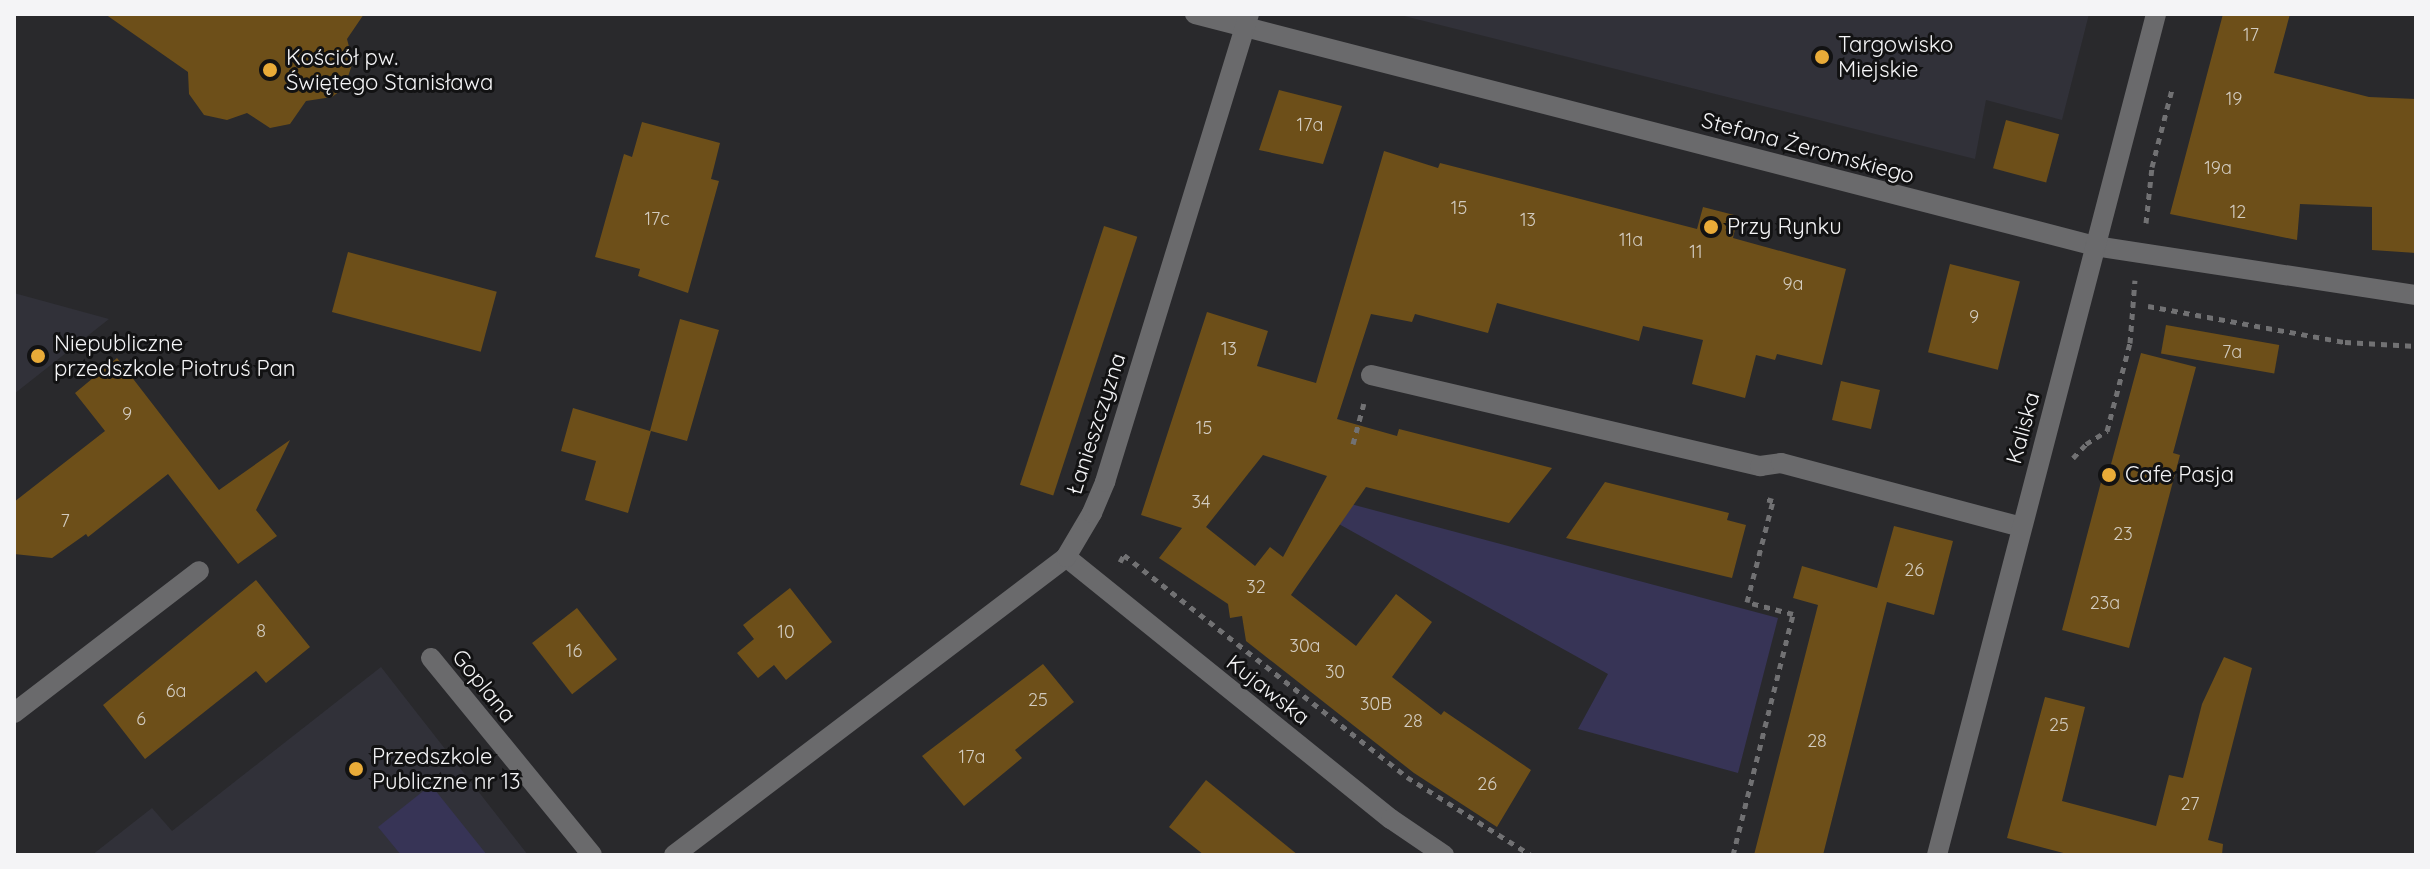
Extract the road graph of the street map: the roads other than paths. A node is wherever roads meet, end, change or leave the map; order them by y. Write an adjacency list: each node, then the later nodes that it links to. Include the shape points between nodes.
1 (1195, 14): 3 (street, Stefana Żeromskiego)
2 (2156, 14): 4 (street, Kaliska)
3 (1248, 21): 4 (street, Stefana Żeromskiego); 8 (street, Łanieszczyzna, via 1105,482)
4 (2095, 246): 5 (street, Stefana Żeromskiego); 7 (street, Kaliska)
5 (2416, 295)
6 (1371, 375): 7 (street, via 1760,466 1781,463)
7 (2022, 527): 15 (street, Kaliska)
8 (1066, 557): 13 (street, Łanieszczyzna); 14 (street, Kujawska, via 1391,819)
9 (199, 571): 11 (street)
10 (431, 658): 12 (street, Goplana)
11 (14, 713)
12 (592, 855)
13 (674, 855)
14 (1444, 855)
15 (1937, 855)

